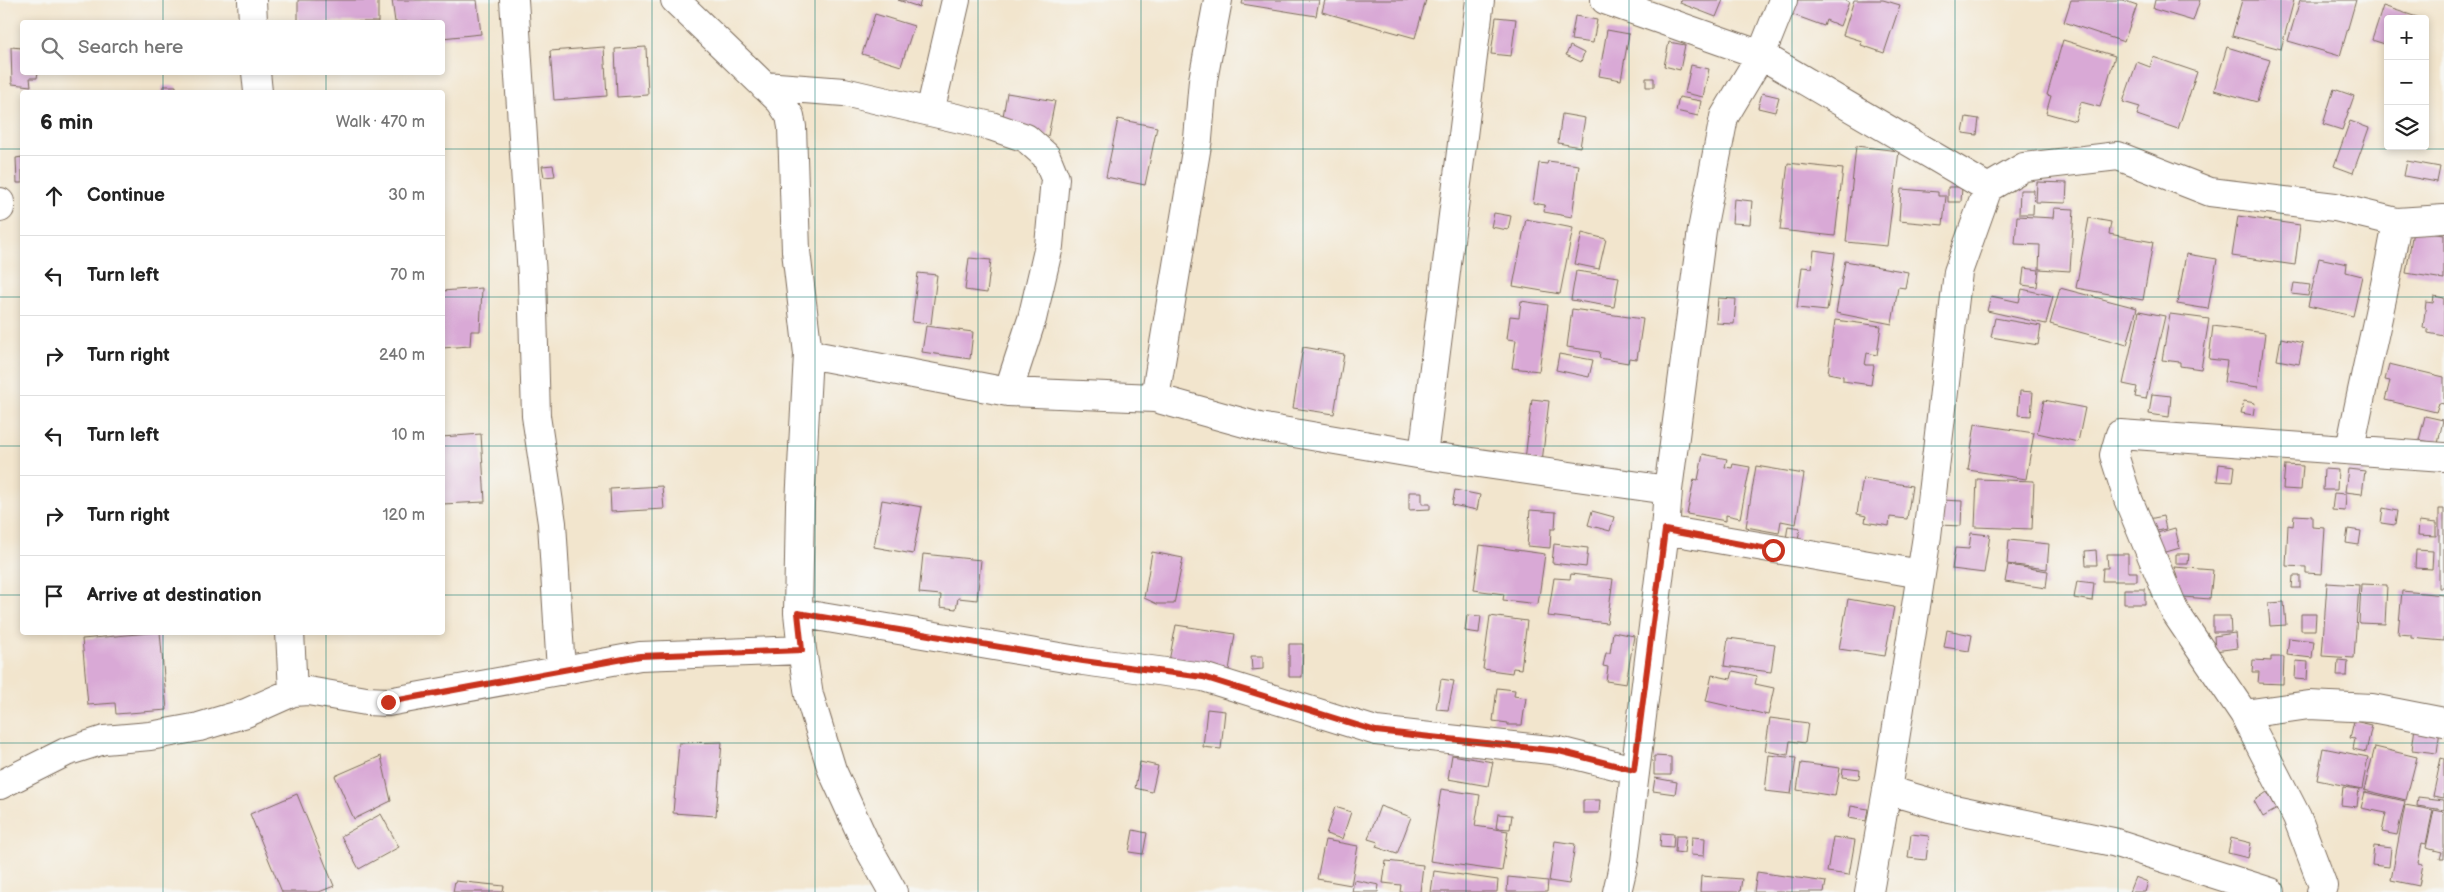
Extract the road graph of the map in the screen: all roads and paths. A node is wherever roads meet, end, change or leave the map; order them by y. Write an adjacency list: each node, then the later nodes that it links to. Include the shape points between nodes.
1 (252, 0): 9 (street)
2 (514, 0): 32 (street, via 532,276 536,416 552,523)
3 (675, 0): 12 (street)
4 (956, 0): 14 (street)
5 (1218, 0): 22 (street)
6 (1480, 0): 24 (street)
7 (1605, 0): 10 (street)
8 (1783, 0): 10 (street)
9 (253, 20)
10 (1761, 55): 15 (street); 26 (street, via 1724,117 1702,230)
11 (256, 75): 13 (street)
12 (764, 86): 14 (street, via 844,92); 20 (street, via 790,116 792,127 796,251)
13 (258, 90)
14 (930, 112): 21 (street, via 1026,138 1046,156 1055,178 1049,246 1032,319)
15 (1988, 188): 19 (street, via 2024,167 2118,156 2210,192 2335,207); 28 (street, via 1958,272)
16 (0, 202): 17 (street)
17 (0, 208)
18 (2444, 219): 19 (street)
19 (2397, 222): 23 (street)
20 (808, 354): 21 (street); 29 (street)
21 (1008, 392): 22 (street)
22 (1155, 398): 24 (street, via 1259,427)
23 (2350, 450): 25 (street); 34 (street, via 2120,434 2114,454 2128,498 2175,612)
24 (1423, 455): 26 (street)
25 (2444, 457)
26 (1668, 490): 27 (street)
27 (1665, 530): 28 (street); 36 (street)
28 (1921, 574): 38 (street)
29 (798, 613): 31 (street); 36 (street, via 1083,661 1203,677 1376,731 1559,751)
30 (290, 635): 33 (street)
31 (802, 650): 32 (street, via 640,656); 40 (street, via 809,695 832,770 864,840)
32 (561, 671): 33 (street, via 388,702 308,691)
33 (293, 692): 37 (street, via 246,713 199,727 94,743 66,752)
34 (2244, 714): 35 (street, via 2309,705 2372,708); 39 (street, via 2297,817)
35 (2444, 722)
36 (1634, 770): 41 (street, via 1624,862)
37 (0, 785)
38 (1887, 790): 42 (street); 43 (street, via 1949,808 2113,842)
39 (2327, 890)
40 (893, 892)
41 (1617, 892)
42 (1869, 892)
43 (2271, 892)

